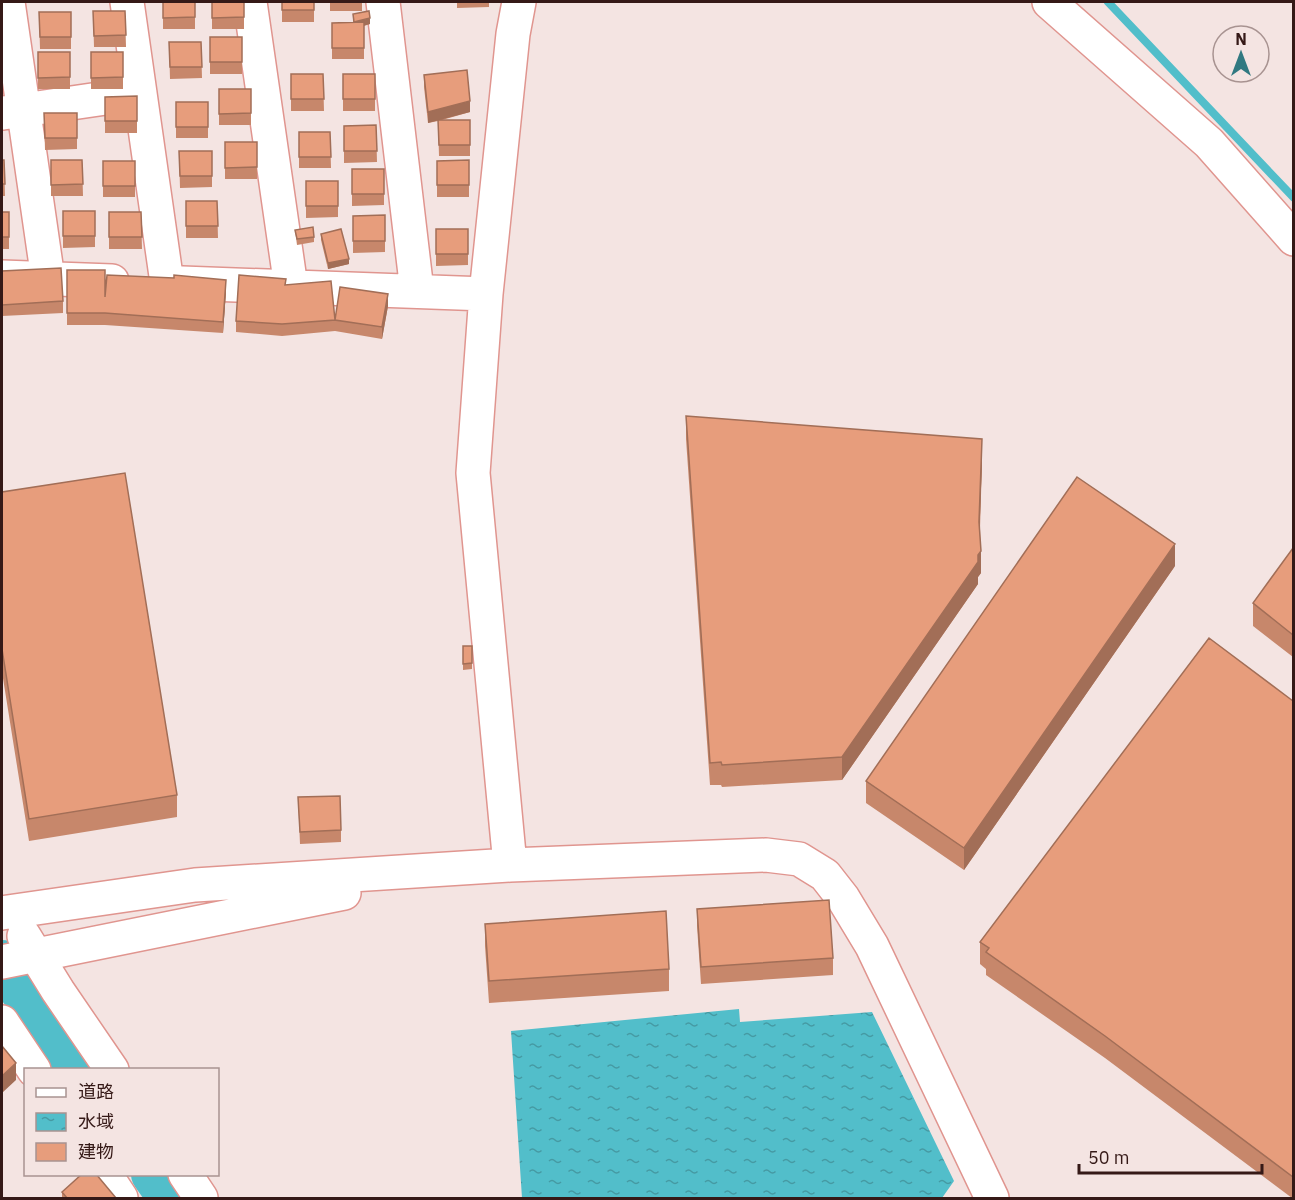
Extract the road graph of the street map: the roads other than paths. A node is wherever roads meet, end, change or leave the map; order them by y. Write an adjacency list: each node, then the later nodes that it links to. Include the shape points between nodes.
1 (2, 2): 2 (street)
2 (8, 2): 9 (street)
3 (128, 2): 8 (street)
4 (250, 2): 14 (street)
5 (383, 2): 15 (street)
6 (519, 2): 16 (street)
7 (1049, 2): 10 (street, via 1209,143)
8 (140, 93): 9 (street); 13 (street)
9 (13, 111): 12 (street)
10 (1293, 239)
11 (2, 276): 12 (street)
12 (48, 279): 13 (street)
13 (167, 283): 14 (street)
14 (291, 287): 15 (street)
15 (417, 291): 16 (street)
16 (486, 294): 17 (street, via 473,473)
17 (510, 865): 18 (street); 29 (street, via 766,855 799,859 825,875 872,946)
18 (463, 868): 19 (street, via 195,885); 20 (street)
19 (4, 909): 20 (street)
20 (36, 954): 21 (street); 24 (street)
21 (2, 962)
22 (2, 1022): 23 (street)
23 (33, 1068)
24 (111, 1068)
25 (106, 1176): 27 (street)
26 (186, 1176): 28 (street)
27 (121, 1198)
28 (201, 1198)
29 (992, 1198)

